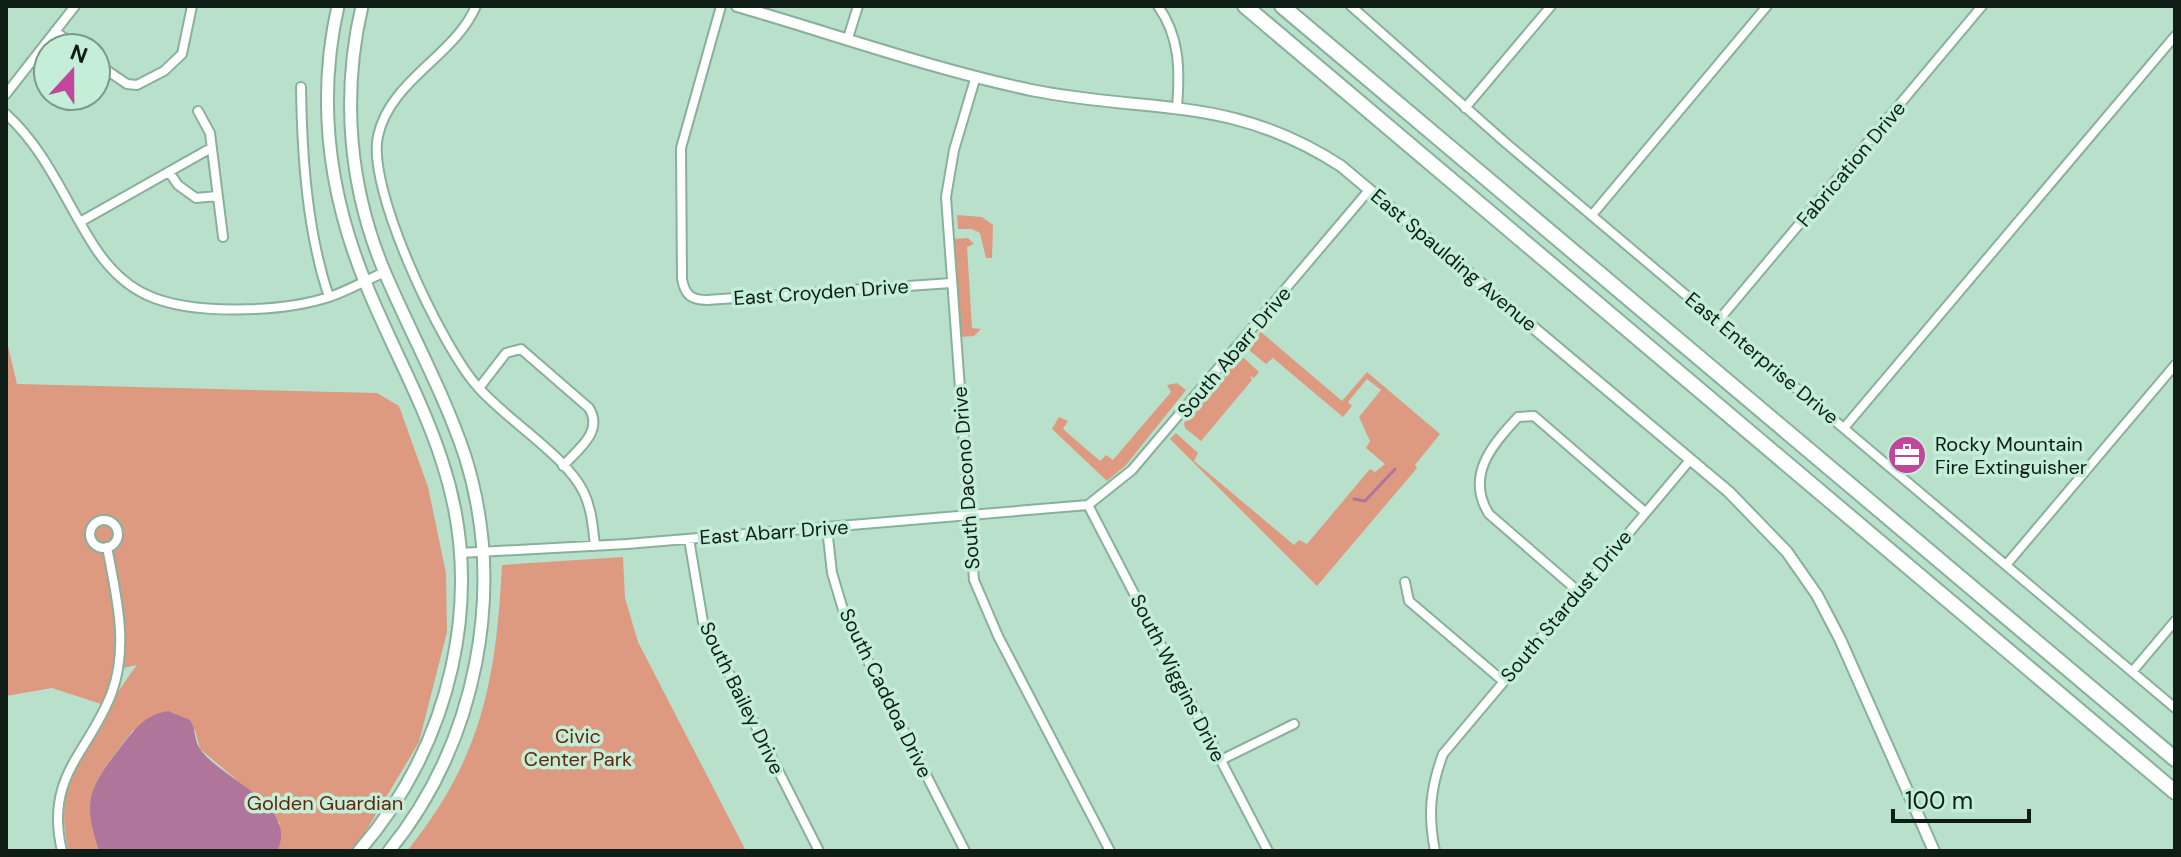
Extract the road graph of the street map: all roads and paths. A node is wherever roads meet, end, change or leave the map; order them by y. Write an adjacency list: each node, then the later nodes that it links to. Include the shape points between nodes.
1 (75, 6): 16 (street)
2 (192, 6): 19 (street, via 182,54 164,71 137,85)
3 (338, 6): 35 (main road, via 327,94 330,162 345,229)
4 (362, 6): 34 (main road, via 351,75 351,137 362,203)
5 (476, 6): 40 (street, via 462,32 393,106 378,135 377,171 412,273)
6 (721, 6): 36 (street, East Croyden Drive, via 680,157 682,279 691,298)
7 (737, 6): 18 (street, East Spaulding Avenue)
8 (858, 6): 18 (street)
9 (1158, 6): 23 (street, via 1175,39)
10 (1245, 6): 63 (highway)
11 (1282, 6): 61 (highway)
12 (1351, 6): 24 (street, East Enterprise Drive)
13 (1551, 6): 24 (street)
14 (1767, 6): 31 (street)
15 (1982, 6): 38 (street, Fabrication Drive)
16 (55, 31): 22 (street)
17 (2175, 36): 41 (street)
18 (848, 38): 20 (street, East Spaulding Avenue)
19 (112, 74)
20 (976, 76): 23 (street, East Spaulding Avenue, via 1046,93); 36 (street, South Dacono Drive, via 947,183)
21 (301, 87): 37 (street, via 308,190)
22 (6, 94)
23 (1177, 107): 29 (street, East Spaulding Avenue, via 1230,115 1279,131)
24 (1465, 108): 31 (street, East Enterprise Drive)
25 (198, 111): 27 (street, via 210,133)
26 (6, 114): 32 (street, via 42,155)
27 (211, 148): 28 (street); 30 (street)
28 (169, 172): 30 (street, via 196,198); 32 (street)
29 (1370, 189): 42 (street, East Spaulding Avenue); 44 (street, South Abarr Drive, via 1132,470)
30 (217, 196): 33 (street)
31 (1592, 215): 38 (street, East Enterprise Drive)
32 (80, 222): 37 (street, via 115,273 146,295 167,302 257,308)
33 (223, 237)
34 (385, 272): 35 (street); 51 (main road, via 460,444)
35 (365, 281): 37 (street); 52 (main road, via 439,451)
36 (951, 283): 46 (street, South Dacono Drive)
37 (329, 297)
38 (1718, 321): 41 (street, East Enterprise Drive)
39 (2175, 365): 53 (street)
40 (479, 388): 43 (street); 43 (street, via 506,353 521,349 589,408 593,431)
41 (1844, 428): 53 (street, East Enterprise Drive)
42 (1690, 460): 45 (street, South Stardust Drive); 72 (street, East Spaulding Avenue, via 1751,513 1804,575 1840,639)
43 (563, 466): 49 (street, via 584,493)
44 (1088, 505): 46 (street, East Abarr Drive); 62 (street, South Wiggins Drive)
45 (1645, 512): 55 (street, South Stardust Drive); 55 (street, via 1534,416 1518,417 1489,448 1479,499 1489,514)
46 (969, 516): 47 (street, East Abarr Drive); 69 (street, South Dacono Drive, via 974,580)
47 (827, 528): 48 (street, East Abarr Drive); 68 (street, South Caddoa Drive, via 832,573 845,616)
48 (689, 539): 49 (street, East Abarr Drive); 67 (street, South Bailey Drive, via 703,622)
49 (595, 546): 51 (street, East Abarr Drive)
50 (107, 547): 64 (street, via 121,631 118,669 108,702 77,752 62,790)
51 (482, 552): 52 (street, East Abarr Drive); 66 (main road, via 480,636 462,721 434,783)
52 (460, 553): 65 (main road, via 458,629 440,714 405,789)
53 (2006, 565): 57 (street, East Enterprise Drive)
54 (1405, 582): 58 (street, via 1409,601)
55 (1579, 592): 58 (street, South Stardust Drive)
56 (2175, 621): 57 (street)
57 (2132, 672): 59 (street, East Enterprise Drive)
58 (1503, 681): 71 (street, South Stardust Drive, via 1443,754 1431,785 1428,817)
59 (2175, 708)
60 (1294, 724): 62 (street)
61 (2175, 759)
62 (1221, 760): 70 (street, South Wiggins Drive)
63 (2175, 792)
64 (62, 851)
65 (359, 851)
66 (389, 851)
67 (819, 851)
68 (965, 851)
69 (1110, 851)
70 (1268, 851)
71 (1435, 851)
72 (1934, 851)

